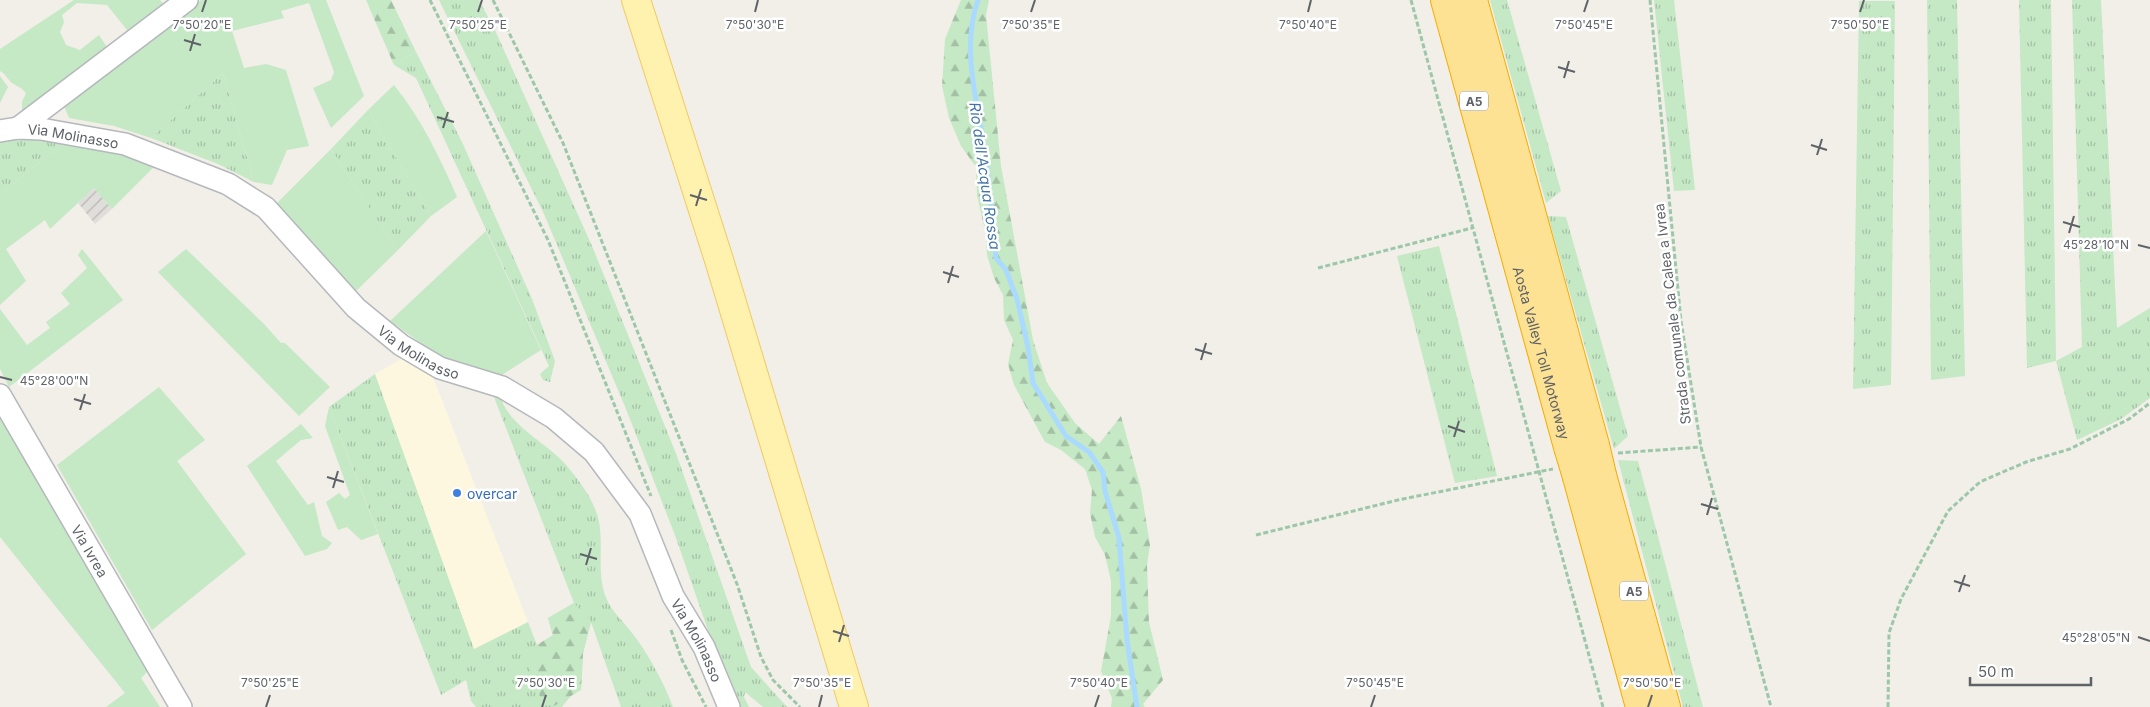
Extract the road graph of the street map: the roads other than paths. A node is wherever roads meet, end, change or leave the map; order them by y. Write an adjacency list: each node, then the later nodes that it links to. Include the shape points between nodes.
1 (187, 0): 5 (street)
2 (636, 0): 11 (main road, via 719,260)
3 (1445, 0): 6 (highway, Aosta Valley Toll Motorway / A5)
4 (1473, 0): 6 (highway, Aosta Valley Toll Motorway / A5)
5 (9, 130): 10 (street, Via Molinasso, via 41,129 125,144 228,184 266,208 356,308 401,345 440,368 502,386 554,418 594,452 640,514 673,596 704,647)
6 (1518, 212): 8 (highway, Aosta Valley Toll Motorway / A5, bridge, via 1568,447); 8 (highway, Aosta Valley Toll Motorway / A5, bridge, via 1595,445)
7 (1, 401): 9 (street, Via Ivrea)
8 (1590, 476): 12 (highway, Aosta Valley Toll Motorway / A5); 13 (highway, Aosta Valley Toll Motorway / A5)
9 (181, 707)
10 (729, 707)
11 (854, 707)
12 (1640, 707)
13 (1666, 707)

